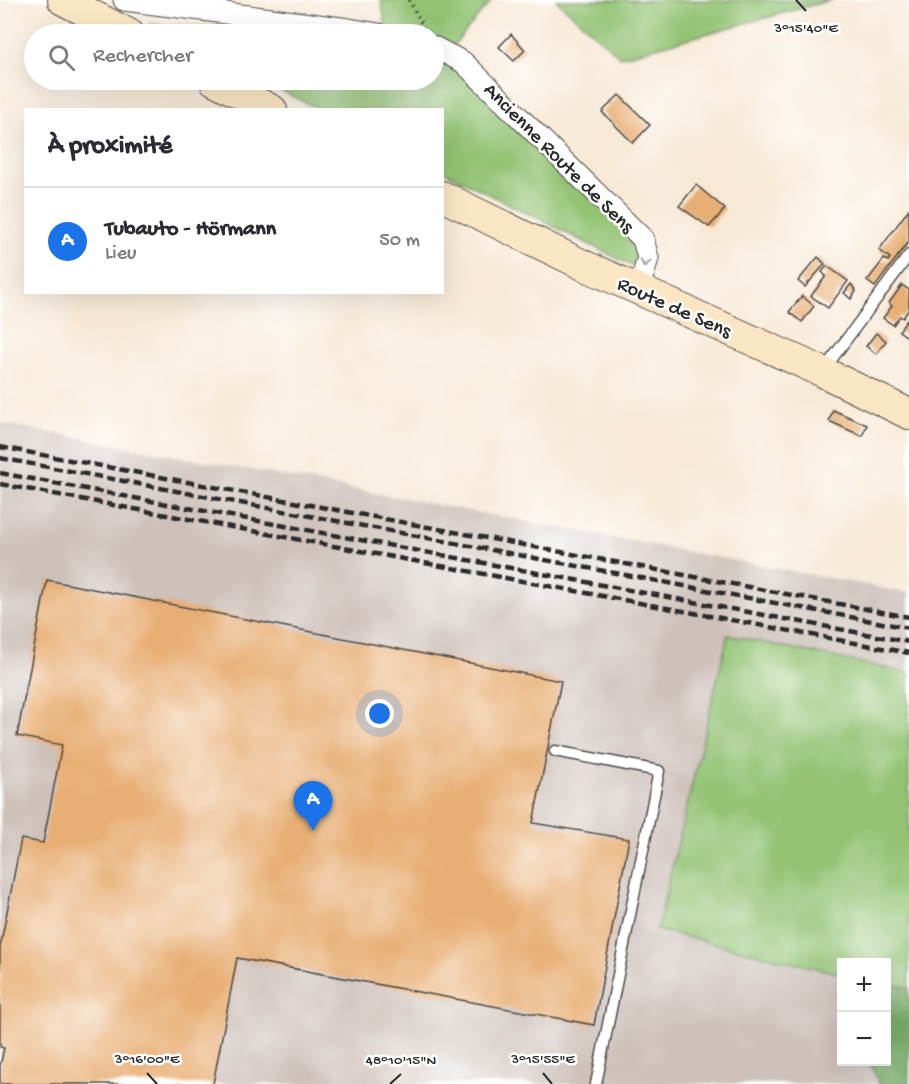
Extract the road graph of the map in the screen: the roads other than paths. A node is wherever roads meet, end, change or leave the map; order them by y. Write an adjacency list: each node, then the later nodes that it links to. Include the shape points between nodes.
1 (116, 0): 3 (street)
2 (124, 0): 5 (street)
3 (75, 6): 4 (main road)
4 (110, 24)
5 (313, 24)
6 (444, 52): 11 (street, Ancienne Route de Sens, one-way to 11, via 463,62 643,239 648,258)
7 (233, 90): 8 (main road)
8 (268, 108)
9 (444, 197): 11 (main road, Route de Sens)
10 (909, 255): 12 (lane)
11 (639, 289): 12 (main road, Route de Sens)
12 (823, 372): 13 (main road, Route de Sens)
13 (909, 414)
14 (555, 751): 15 (lane, via 659,771)
15 (596, 1084)

